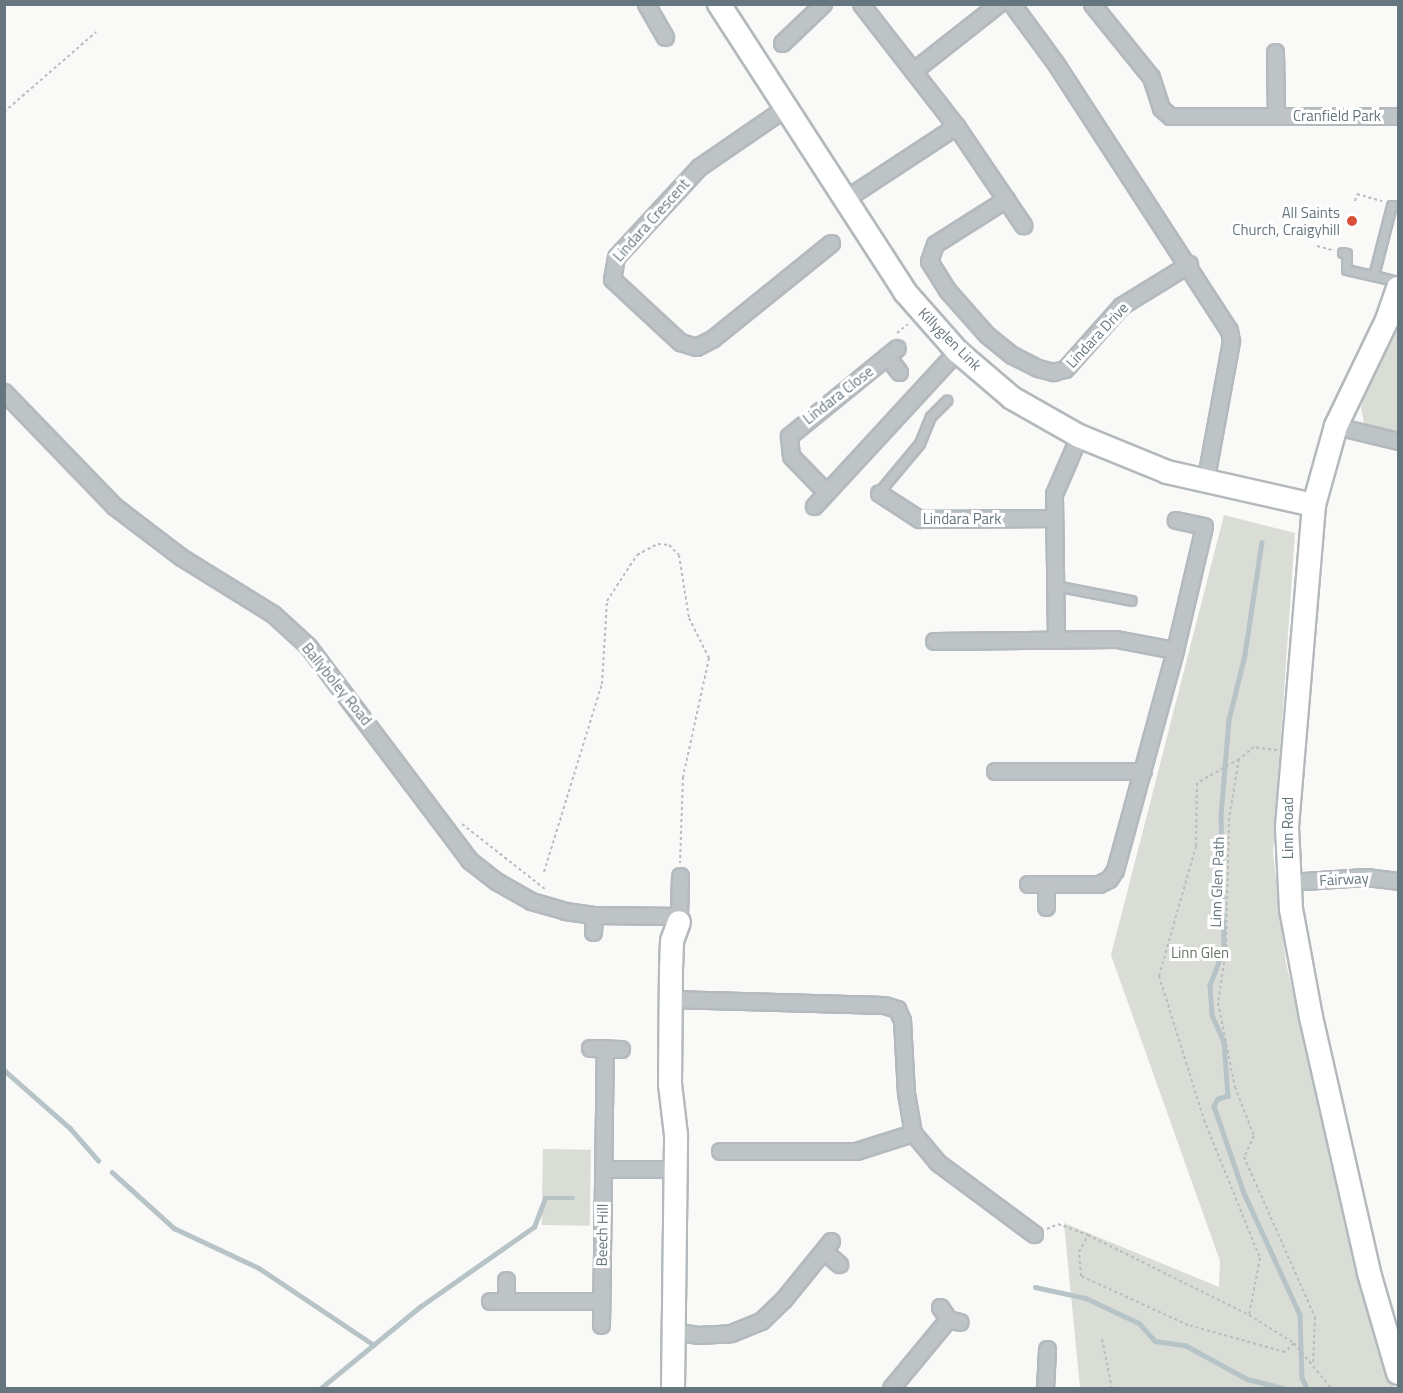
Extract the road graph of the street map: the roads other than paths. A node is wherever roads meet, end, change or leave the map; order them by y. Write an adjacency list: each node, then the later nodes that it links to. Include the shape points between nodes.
1 (646, 4): 8 (street)
2 (719, 4): 12 (street, Killyglen Link)
3 (824, 4): 9 (street)
4 (861, 4): 11 (street)
5 (998, 4): 11 (street)
6 (1012, 4): 22 (street)
7 (1092, 4): 13 (street, Cranfield Park, via 1151,77 1161,108 1170,116)
8 (665, 37)
9 (782, 43)
10 (1275, 52): 13 (street, Cranfield Park)
11 (913, 71): 15 (street)
12 (785, 108): 16 (street, Killyglen Link); 20 (street, Lindara Crescent, via 699,167 616,257 612,279 680,342 696,346 712,339)
13 (1276, 116): 14 (street, Cranfield Park)
14 (1398, 116)
15 (956, 126): 16 (street); 17 (street)
16 (845, 199): 26 (street, Killyglen Link, via 881,260)
17 (1006, 199): 19 (street); 22 (street, Lindara Drive, via 936,244 929,260 947,290 978,326 1012,355 1038,368 1053,372 1065,369 1121,306)
18 (1395, 207): 23 (lane)
19 (1023, 225)
20 (831, 243)
21 (1343, 253): 23 (lane, via 1347,254 1347,270)
22 (1189, 264): 33 (street, via 1231,338)
23 (1374, 276): 24 (lane)
24 (1398, 282)
25 (1398, 288): 30 (street, Linn Road, via 1388,320)
26 (957, 351): 31 (street, Killyglen Link, via 1012,398); 34 (street)
27 (899, 372): 34 (street, Lindara Close, via 892,352 789,436 790,456)
28 (4, 392): 53 (street, Ballyboley Road, via 114,507 182,557 273,614 308,646 469,860 516,894 565,911)
29 (947, 401): 35 (lane, via 931,417 920,444)
30 (1336, 426): 32 (street); 36 (street, Linn Road)
31 (1078, 436): 33 (street, Killyglen Link, via 1167,472); 38 (street, via 1054,494)
32 (1398, 441)
33 (1205, 482): 36 (street, Killyglen Link)
34 (826, 492): 37 (street)
35 (879, 493): 38 (street, Lindara Park, via 919,519)
36 (1314, 505): 49 (street, Linn Road, via 1291,752)
37 (814, 506)
38 (1054, 518): 40 (street)
39 (1176, 520): 44 (street, via 1204,526)
40 (1055, 586): 41 (lane); 42 (street)
41 (1132, 601)
42 (1056, 640): 43 (street); 44 (street, via 1124,640)
43 (934, 641)
44 (1175, 650): 46 (street)
45 (995, 771): 46 (street)
46 (1143, 771): 51 (street, via 1111,877 1099,884)
47 (680, 876): 54 (street)
48 (1398, 880): 49 (street, Fairway, via 1356,877)
49 (1288, 882): 72 (street, Linn Road, via 1311,1017 1369,1273)
50 (1028, 884): 51 (street)
51 (1046, 885): 52 (street)
52 (1046, 907)
53 (594, 915): 54 (street, Ballyboley Road); 55 (street)
54 (680, 919): 56 (street, via 687,941)
55 (593, 932)
56 (679, 999): 58 (street, via 884,1005 897,1010 902,1020 906,1093); 61 (street, via 685,1084)
57 (605, 1048): 60 (street, Beech Hill)
58 (913, 1133): 59 (street, via 856,1151); 62 (street, via 937,1162)
59 (720, 1151)
60 (604, 1169): 61 (street); 67 (street, Beech Hill)
61 (675, 1169): 70 (street)
62 (1035, 1234)
63 (839, 1264): 70 (street, via 828,1246 760,1321 731,1333 698,1335)
64 (506, 1280): 66 (street)
65 (490, 1301): 66 (street)
66 (506, 1301): 67 (street)
67 (601, 1301): 69 (street, Beech Hill)
68 (949, 1316): 74 (street)
69 (601, 1325)
70 (674, 1331): 73 (street)
71 (1047, 1349): 75 (street)
72 (1398, 1373)
73 (673, 1389)
74 (891, 1389)
75 (1045, 1389)

